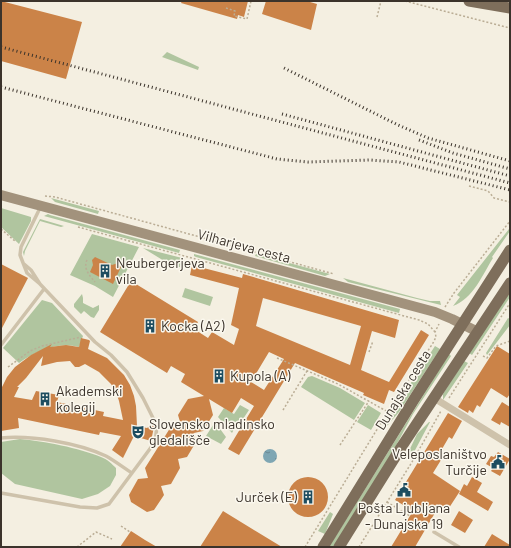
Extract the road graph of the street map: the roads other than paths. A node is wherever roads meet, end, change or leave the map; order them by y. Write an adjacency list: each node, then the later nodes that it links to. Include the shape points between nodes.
1 (469, 1): 2 (main road)
2 (510, 8)
3 (1, 195): 4 (main road, Vilharjeva cesta)
4 (42, 201): 7 (lane, via 21,247 20,256 27,273); 8 (main road, Vilharjeva cesta, via 435,312)
5 (510, 250): 8 (main road, Dunajska cesta)
6 (510, 283): 9 (main road, Dunajska cesta)
7 (44, 289): 10 (lane); 14 (lane, via 127,372 157,426 154,442)
8 (462, 324): 9 (main road, Vilharjeva cesta); 17 (main road, Dunajska cesta)
9 (478, 332): 11 (main road, Dunajska cesta)
10 (1, 345)
11 (434, 398): 13 (street); 18 (main road, Dunajska cesta)
12 (1, 438): 14 (lane, via 32,437 65,443 107,457)
13 (510, 445)
14 (132, 473): 15 (lane, via 109,504 97,508 80,508)
15 (1, 493)
16 (434, 532): 19 (lane)
17 (323, 547)
18 (339, 547)
19 (459, 547)

